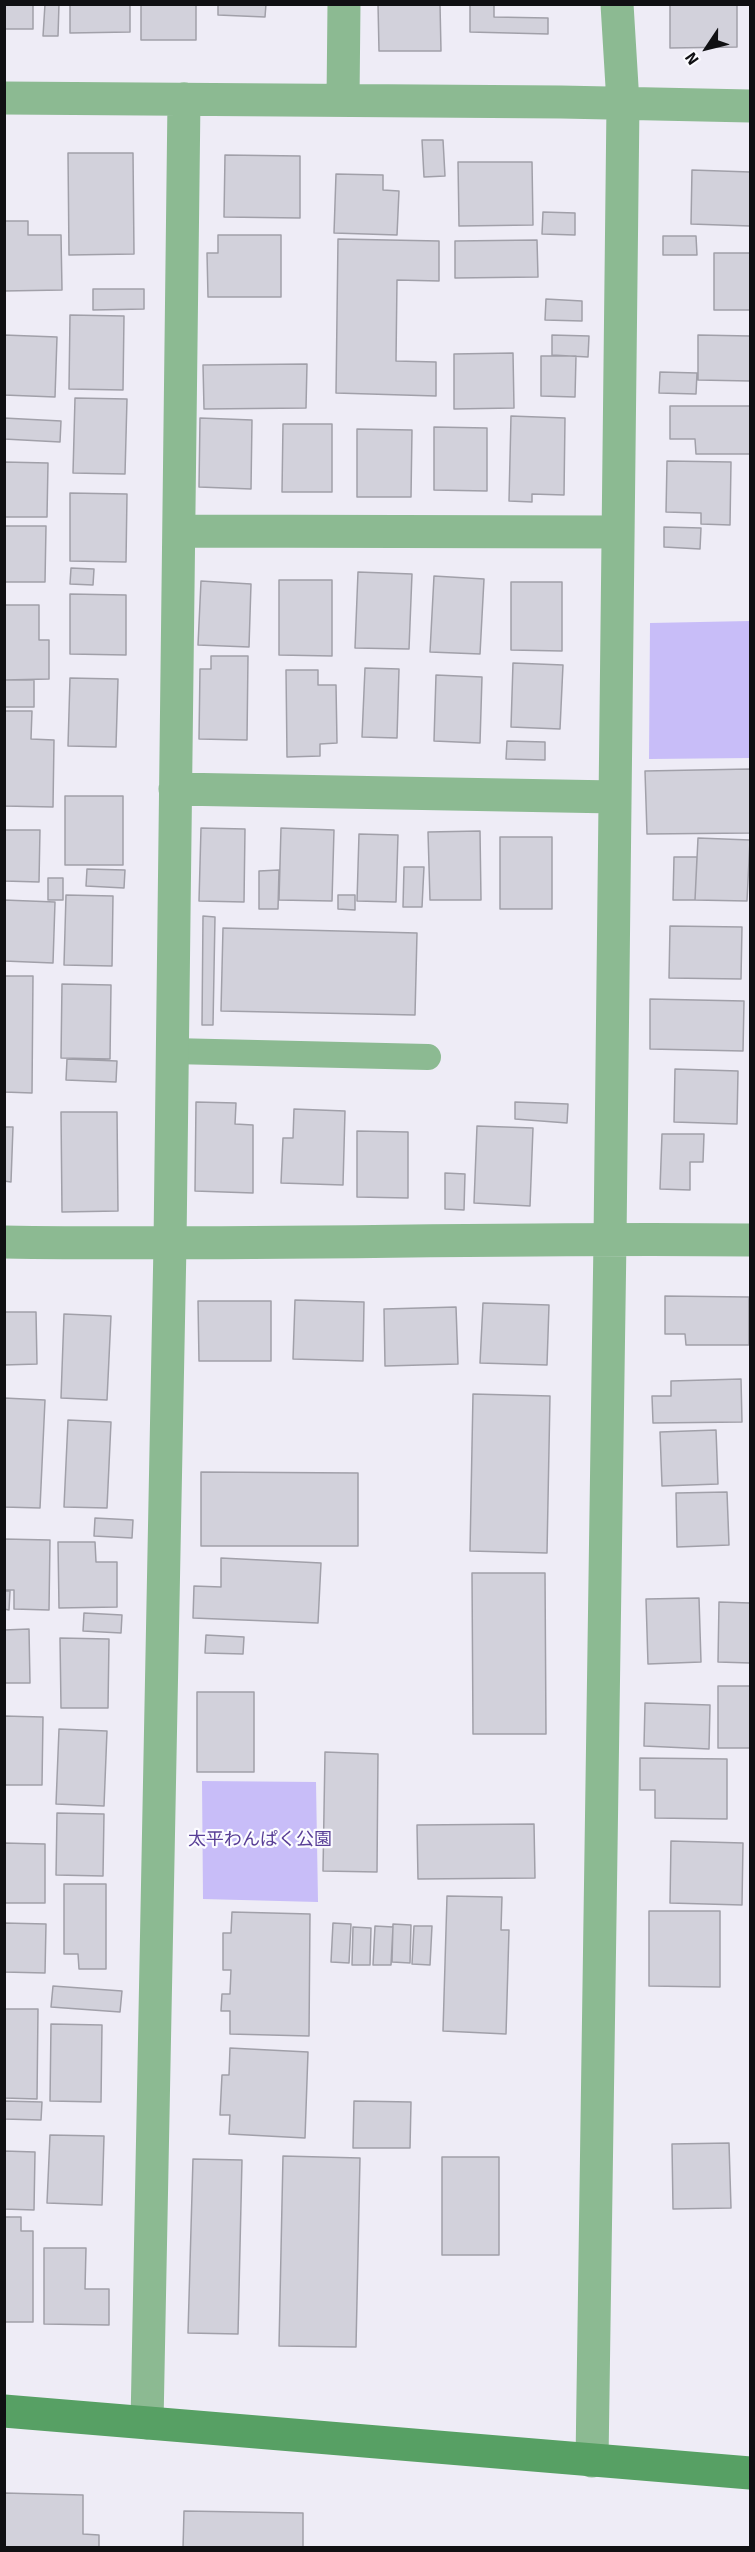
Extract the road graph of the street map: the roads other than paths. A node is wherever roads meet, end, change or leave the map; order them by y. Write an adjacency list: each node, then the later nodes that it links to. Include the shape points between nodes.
1 (344, 4): 5 (street)
2 (617, 4): 6 (street)
3 (4, 98): 4 (street)
4 (184, 99): 5 (street); 8 (street)
5 (344, 100): 6 (street)
6 (623, 103): 7 (street); 9 (street)
7 (750, 106)
8 (178, 531): 9 (street); 10 (street)
9 (618, 532): 11 (street)
10 (175, 789): 11 (street); 12 (street)
11 (615, 797): 14 (street)
12 (172, 1051): 13 (lane); 17 (street)
13 (428, 1057)
14 (610, 1239): 15 (street); 17 (street); 20 (street)
15 (750, 1240)
16 (4, 1242): 17 (street)
17 (170, 1244): 19 (street)
18 (4, 2411): 19 (street)
19 (147, 2423): 20 (street)
20 (592, 2460): 21 (street)
21 (750, 2473)

